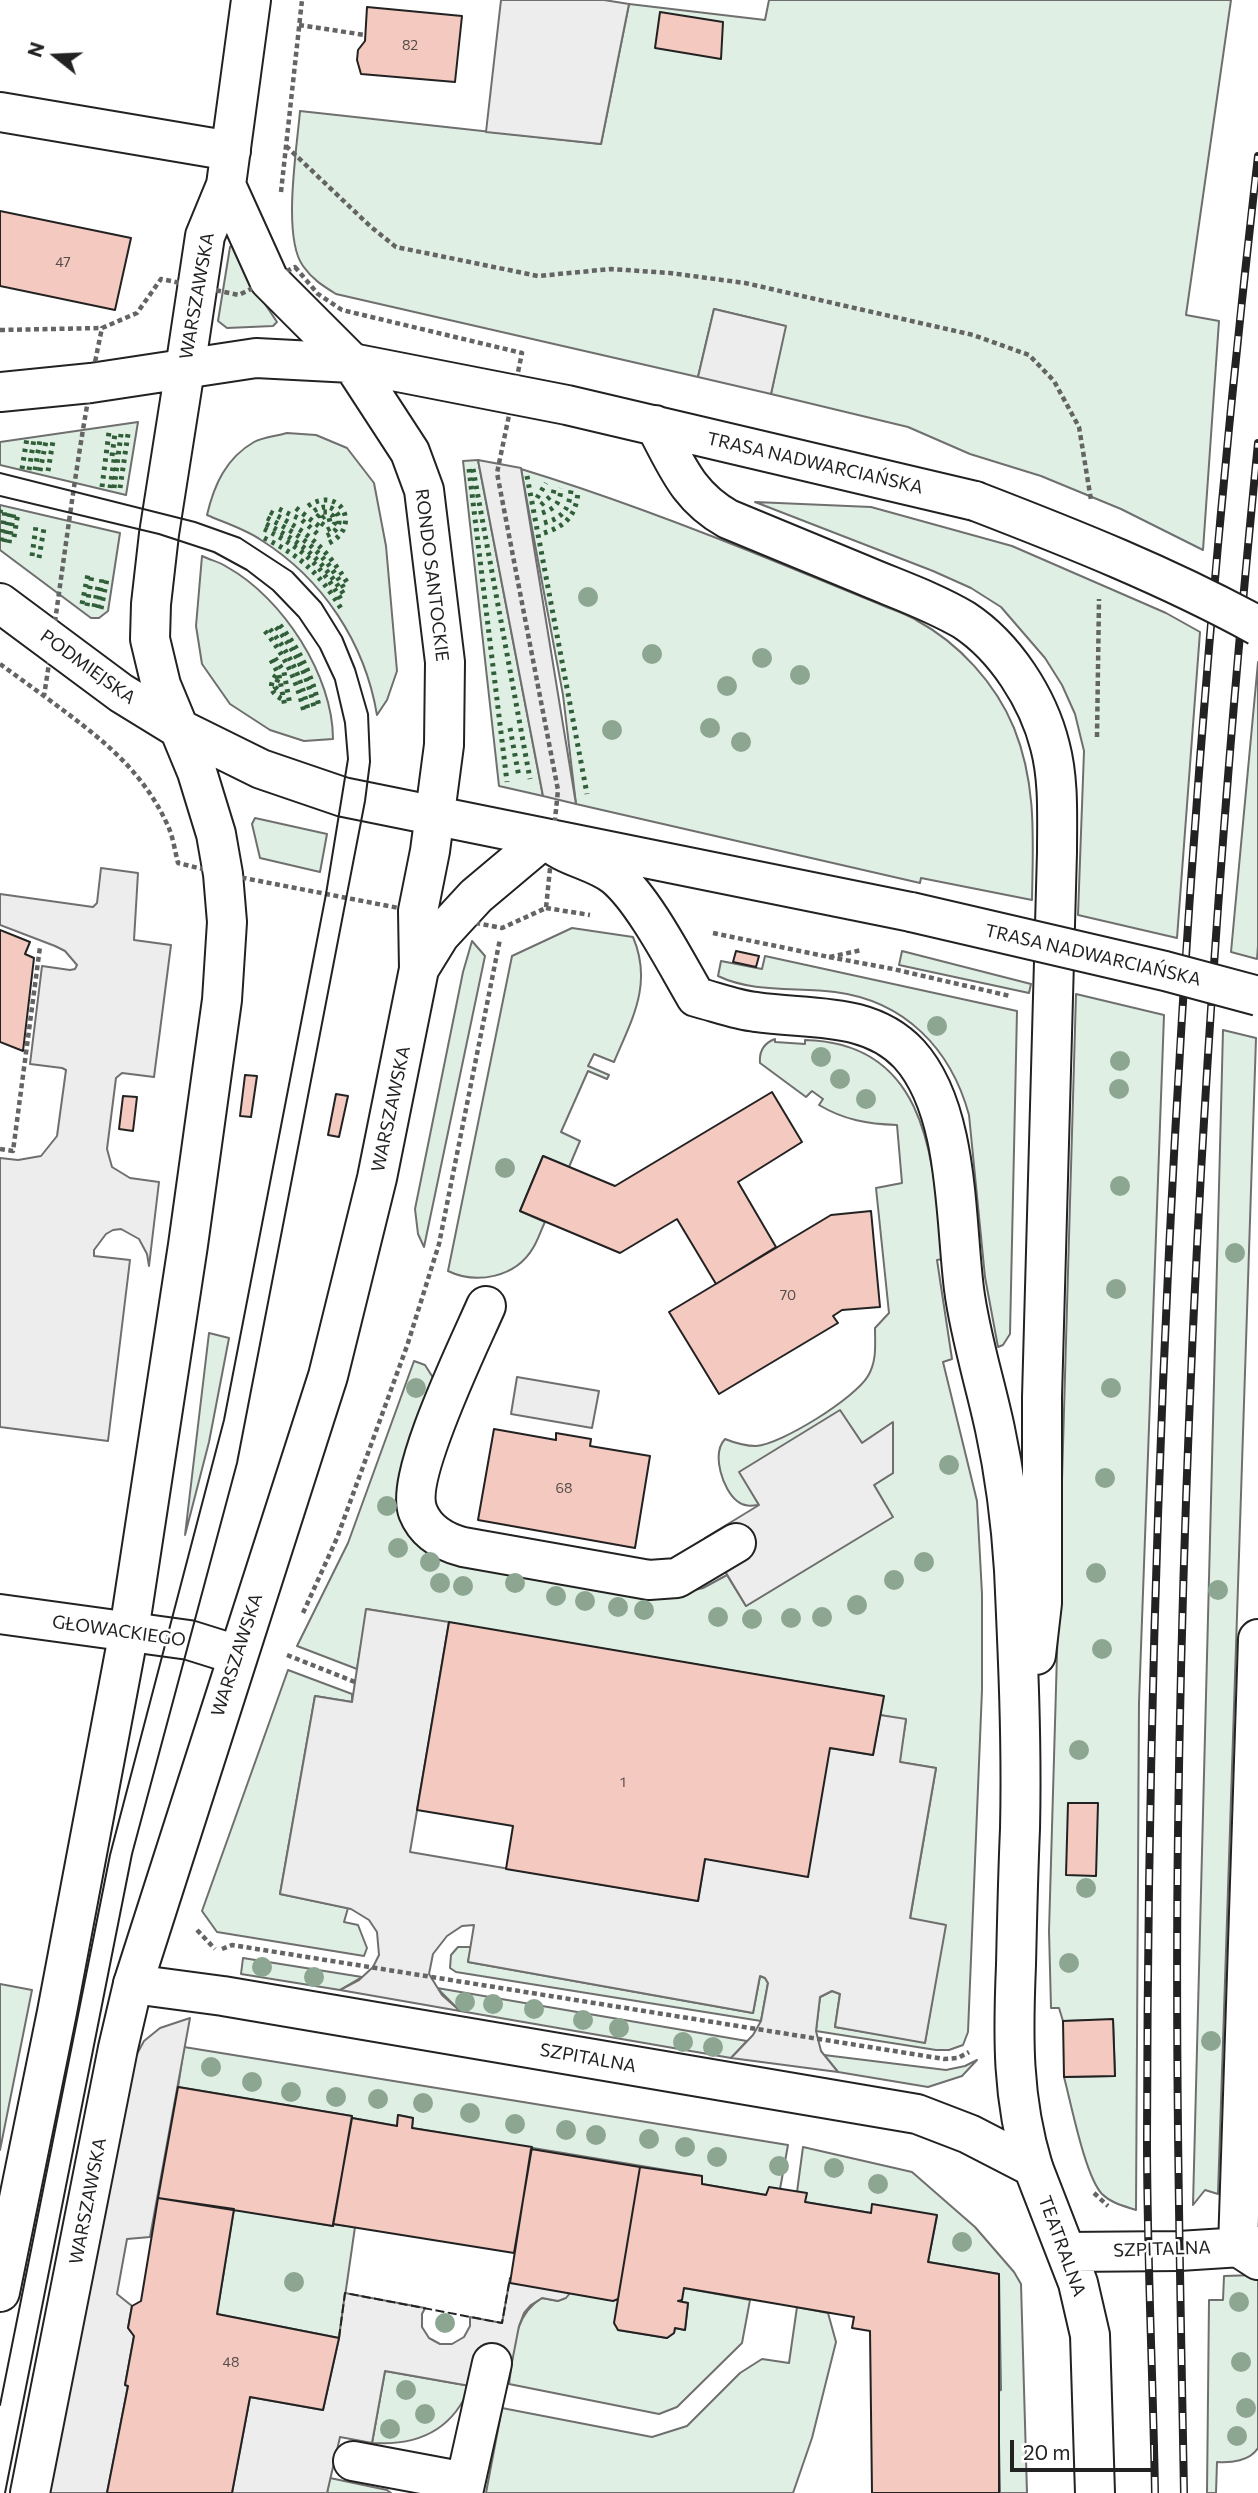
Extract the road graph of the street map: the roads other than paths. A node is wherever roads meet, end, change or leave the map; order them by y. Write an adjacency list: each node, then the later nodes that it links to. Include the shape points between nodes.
1 (251, 0): 3 (main road, WARSZAWSKA)
2 (0, 112): 3 (main road)
3 (229, 168): 4 (main road, via 284,267); 5 (main road, WARSZAWSKA, via 205,236)
4 (352, 363): 5 (main road, via 256,358); 7 (main road, TRASA NADWARCIAŃSKA); 11 (main road, RONDO SANTOCKIE, via 410,452 424,490 445,662 444,745)
5 (185, 369): 6 (main road); 10 (main road, via 150,622 154,662)
6 (0, 392)
7 (655, 425): 9 (main road, TRASA NADWARCIAŃSKA, bridge, via 975,501 1204,596); 21 (main road, via 695,495 709,509 930,603 988,639 1028,693 1050,745 1057,798 1057,852 1043,1370 1042,1603)
8 (0, 603): 10 (main road, PODMIEJSKA, via 121,693)
9 (1258, 626)
10 (178, 728): 11 (main road, via 261,769 343,797); 18 (main road, via 216,834 227,922 222,1000)
11 (435, 816): 12 (main road, TRASA NADWARCIAŃSKA); 13 (main road, WARSZAWSKA, via 418,911)
12 (551, 841): 13 (main road, via 475,896 440,935); 14 (main road, TRASA NADWARCIAŃSKA, bridge, via 911,912); 21 (main road, via 606,869 628,888 696,997 753,1012 842,1019 865,1026 887,1036 926,1078 948,1138 968,1314 996,1433 1008,1512)
13 (419, 969): 20 (main road, WARSZAWSKA, via 377,1178 327,1376)
14 (1258, 996)
15 (486, 1306): 16 (main road, via 419,1468 418,1512 438,1537 463,1547 649,1580 677,1577)
16 (736, 1543)
17 (0, 1614): 18 (main road, GŁOWACKIEGO)
18 (129, 1631): 20 (main road, GŁOWACKIEGO, via 189,1640); 26 (main road)
19 (1258, 1639): 24 (main road)
20 (237, 1655): 22 (main road, WARSZAWSKA)
21 (1021, 1791): 23 (main road, TEATRALNA, via 1013,2034 1017,2102)
22 (132, 1984): 23 (main road, SZPITALNA, via 917,2114); 30 (main road, WARSZAWSKA)
23 (1033, 2167): 25 (main road, TEATRALNA)
24 (1251, 2251): 25 (main road, SZPITALNA)
25 (1066, 2252): 31 (main road, TEATRALNA, via 1090,2335)
26 (0, 2292)
27 (492, 2363): 29 (main road)
28 (353, 2462): 29 (main road)
29 (464, 2487)
30 (30, 2493)
31 (1095, 2493)

